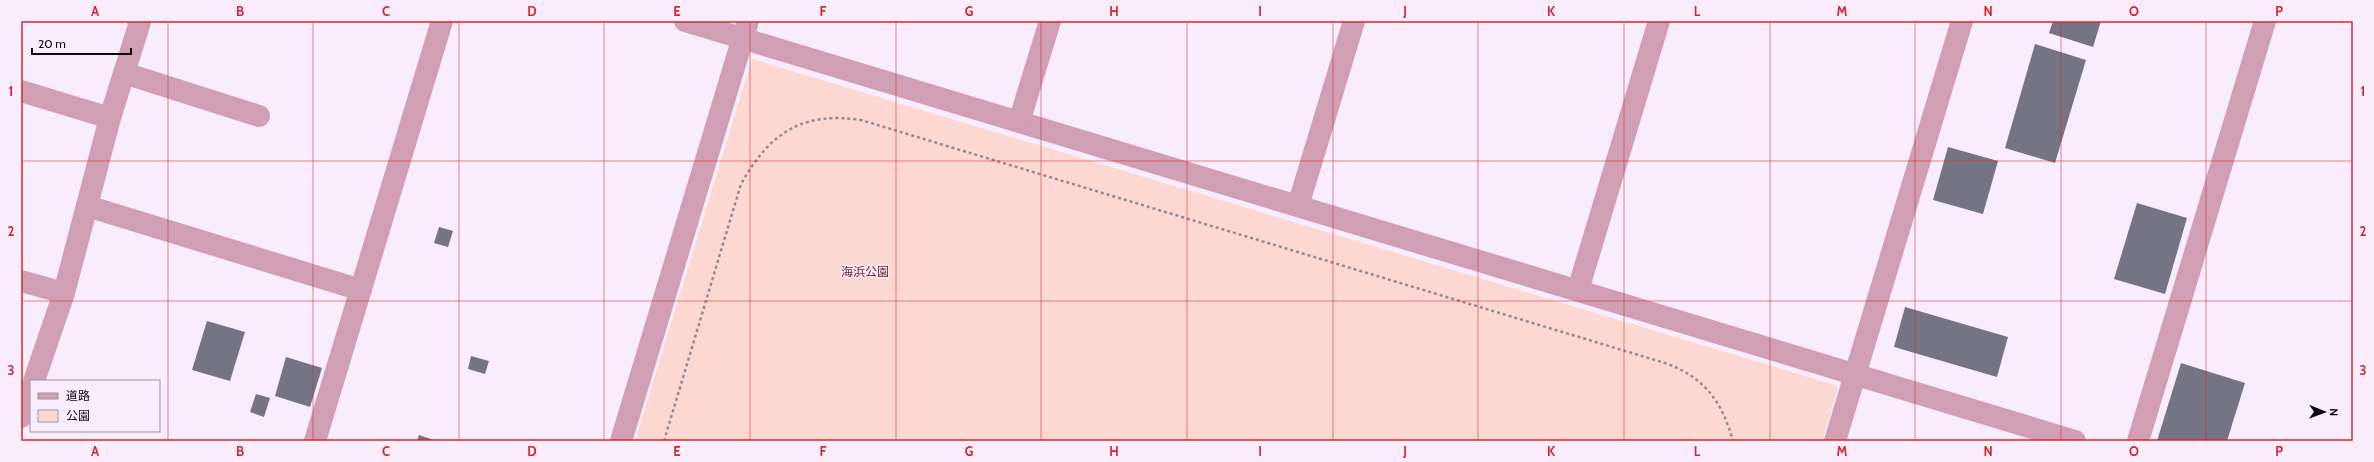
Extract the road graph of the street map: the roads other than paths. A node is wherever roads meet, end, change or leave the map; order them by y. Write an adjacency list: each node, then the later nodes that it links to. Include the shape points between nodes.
1 (139, 21): 10 (street)
2 (442, 21): 18 (street)
3 (685, 21): 9 (street)
4 (1050, 21): 14 (street)
5 (1354, 21): 16 (street)
6 (1659, 21): 19 (street)
7 (1962, 21): 21 (street)
8 (2265, 21): 29 (street)
9 (746, 30): 14 (street); 26 (street)
10 (124, 73): 12 (street); 13 (street)
11 (21, 91): 13 (street)
12 (259, 116)
13 (110, 118): 15 (street)
14 (1019, 122): 16 (street)
15 (87, 206): 18 (street); 20 (street)
16 (1298, 206): 19 (street)
17 (21, 281): 20 (street)
18 (361, 290): 25 (street)
19 (1578, 290): 21 (street)
20 (64, 293): 22 (street)
21 (1856, 374): 27 (street); 28 (street)
22 (34, 380)
23 (30, 391): 24 (street)
24 (21, 417)
25 (315, 441)
26 (621, 441)
27 (1835, 441)
28 (2075, 441)
29 (2138, 441)

